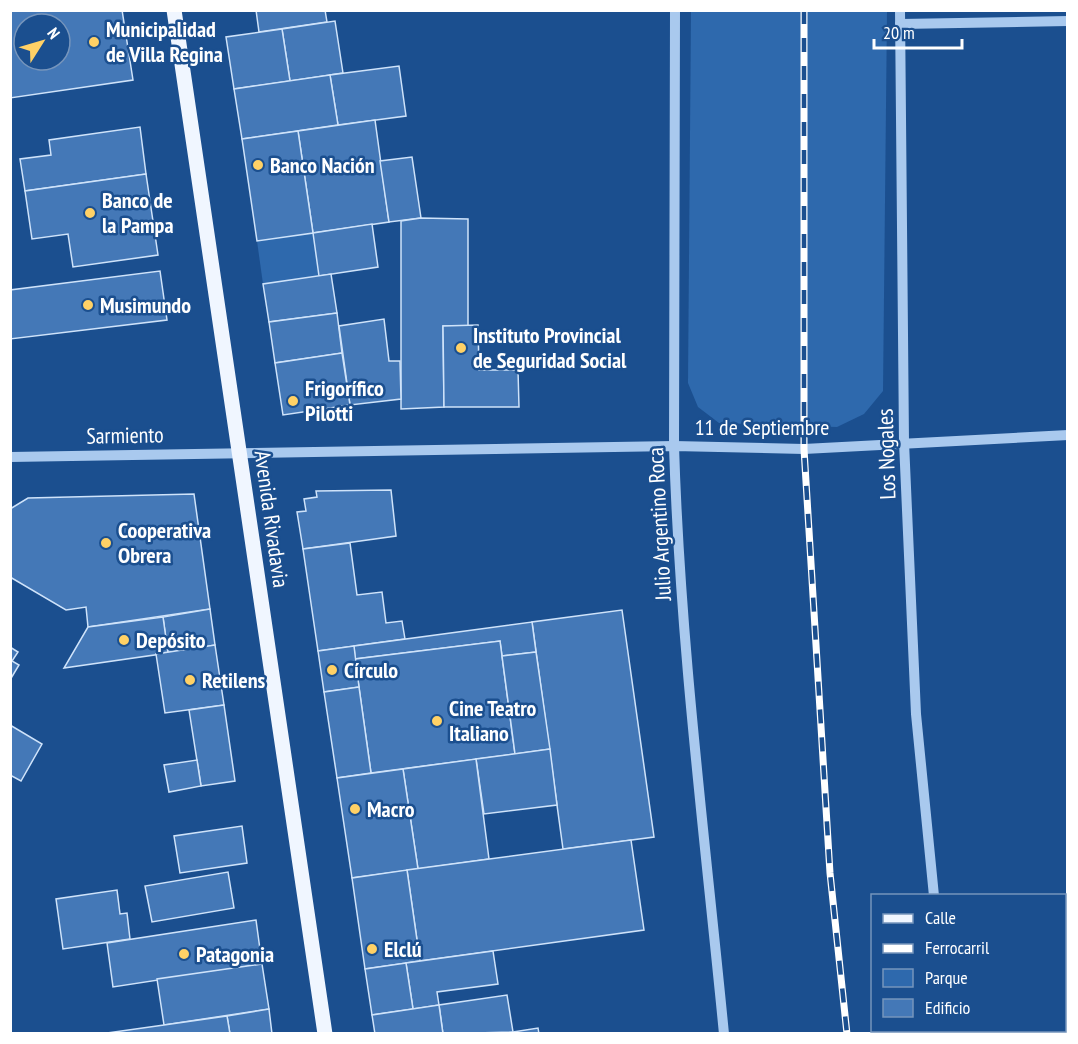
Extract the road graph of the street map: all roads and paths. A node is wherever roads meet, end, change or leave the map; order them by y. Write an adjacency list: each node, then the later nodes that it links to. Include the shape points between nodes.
1 (174, 10): 9 (main road, Avenida Rivadavia)
2 (675, 10): 8 (street, Julio Argentino Roca)
3 (900, 10): 5 (street, Los Nogales)
4 (1068, 21): 5 (street)
5 (900, 24): 7 (street, Los Nogales)
6 (1068, 435): 7 (street, 11 de Septiembre)
7 (904, 442): 8 (street, 11 de Septiembre, via 804,449); 11 (street, Los Nogales, via 916,714)
8 (674, 446): 9 (street, 11 de Septiembre); 13 (street, Julio Argentino Roca, via 683,614)
9 (239, 452): 10 (street, Sarmiento); 12 (main road, Avenida Rivadavia)
10 (10, 457)
11 (934, 894)
12 (325, 1034)
13 (724, 1034)

